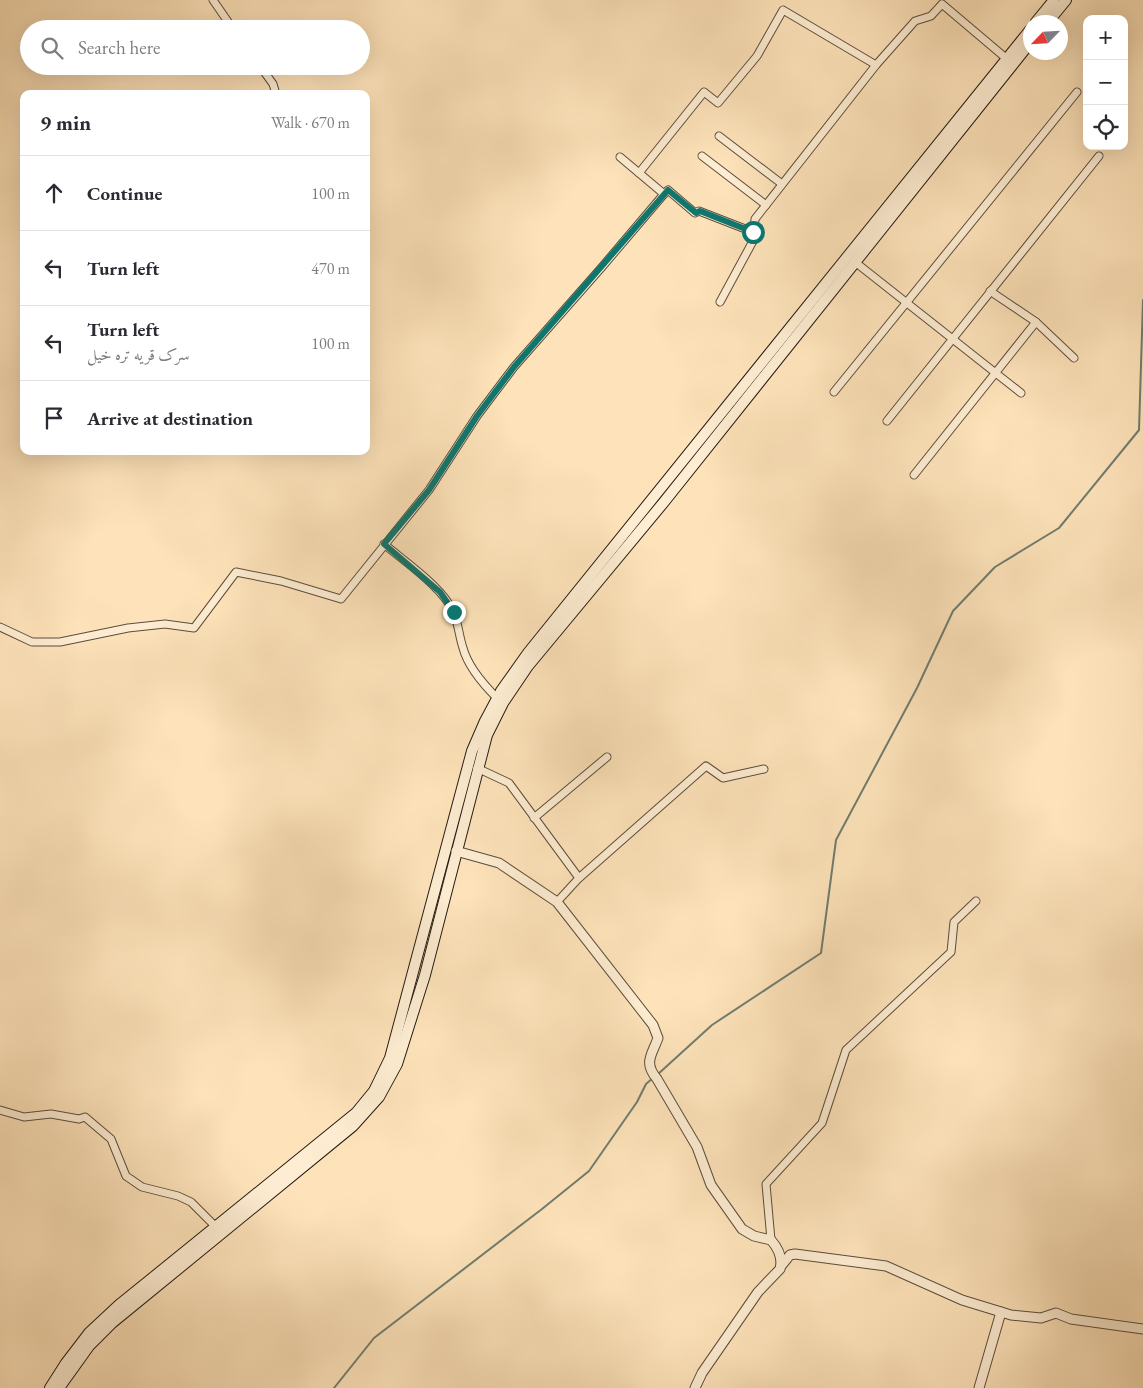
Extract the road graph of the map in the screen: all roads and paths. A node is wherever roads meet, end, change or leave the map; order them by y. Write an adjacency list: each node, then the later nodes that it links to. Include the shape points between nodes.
1 (213, 0): 6 (street)
2 (1054, 0): 4 (main road)
3 (1066, 0): 5 (main road)
4 (1042, 15)
5 (1054, 15)
6 (227, 20)
7 (1023, 38): 9 (main road)
8 (1023, 52): 23 (main road)
9 (1006, 59): 10 (street, via 942,4 931,16 915,21); 37 (main road, via 534,645)
10 (876, 65): 18 (street, via 783,10 756,56 718,104 704,92); 19 (street)
11 (266, 75): 12 (street)
12 (275, 90)
13 (1077, 92): 26 (street)
14 (719, 136): 19 (street)
15 (702, 156): 21 (street)
16 (1099, 156): 24 (street)
17 (620, 157): 18 (street)
18 (639, 173): 20 (street)
19 (782, 184): 21 (street)
20 (664, 194): 22 (street, via 668,190 696,213 700,211); 35 (street, via 514,367 477,416 429,490)
21 (766, 205): 22 (street, via 755,219)
22 (753, 232): 25 (street, via 753,241)
23 (855, 262): 26 (street); 39 (main road, via 528,666 503,703 487,735)
24 (990, 291): 27 (street); 28 (street)
25 (720, 302)
26 (906, 304): 28 (street); 31 (street)
27 (1036, 322): 29 (street); 30 (street)
28 (952, 339): 30 (street); 33 (street)
29 (1074, 358)
30 (995, 373): 32 (street); 34 (street)
31 (834, 392)
32 (1020, 393)
33 (887, 421)
34 (914, 475)
35 (384, 544): 36 (street, via 341,599 236,572 194,628 156,624 60,642 32,642); 37 (street, via 449,602 463,650 480,679)
36 (0, 627)
37 (497, 698): 47 (main road, via 472,751 390,1058 374,1091 356,1113)
38 (608, 757): 41 (street)
39 (477, 768): 41 (street, via 509,783); 42 (main road)
40 (764, 769): 43 (street, via 723,778 706,766)
41 (534, 818): 43 (street)
42 (456, 851): 45 (street, via 499,863); 47 (main road, via 425,975 398,1064 379,1097 353,1126)
43 (578, 878): 45 (street)
44 (976, 901): 48 (street, via 954,922 951,952 846,1050 822,1123 766,1184)
45 (556, 902): 48 (street, via 653,1025 658,1038 648,1062 697,1147 712,1185 742,1229)
46 (0, 1110): 47 (street, via 24,1117 51,1114 79,1119 85,1116 111,1139 126,1176 142,1187 191,1202)
47 (218, 1229): 52 (main road, via 119,1304 89,1334); 53 (main road, via 89,1346)
48 (771, 1240): 49 (street, via 778,1250)
49 (781, 1266): 50 (street, via 795,1254 886,1266 962,1300); 54 (street, via 758,1292)
50 (1001, 1312): 51 (street, via 1042,1318 1056,1313 1071,1319); 55 (street)
51 (1143, 1329)
52 (50, 1388)
53 (60, 1388)
54 (695, 1388)
55 (979, 1388)

